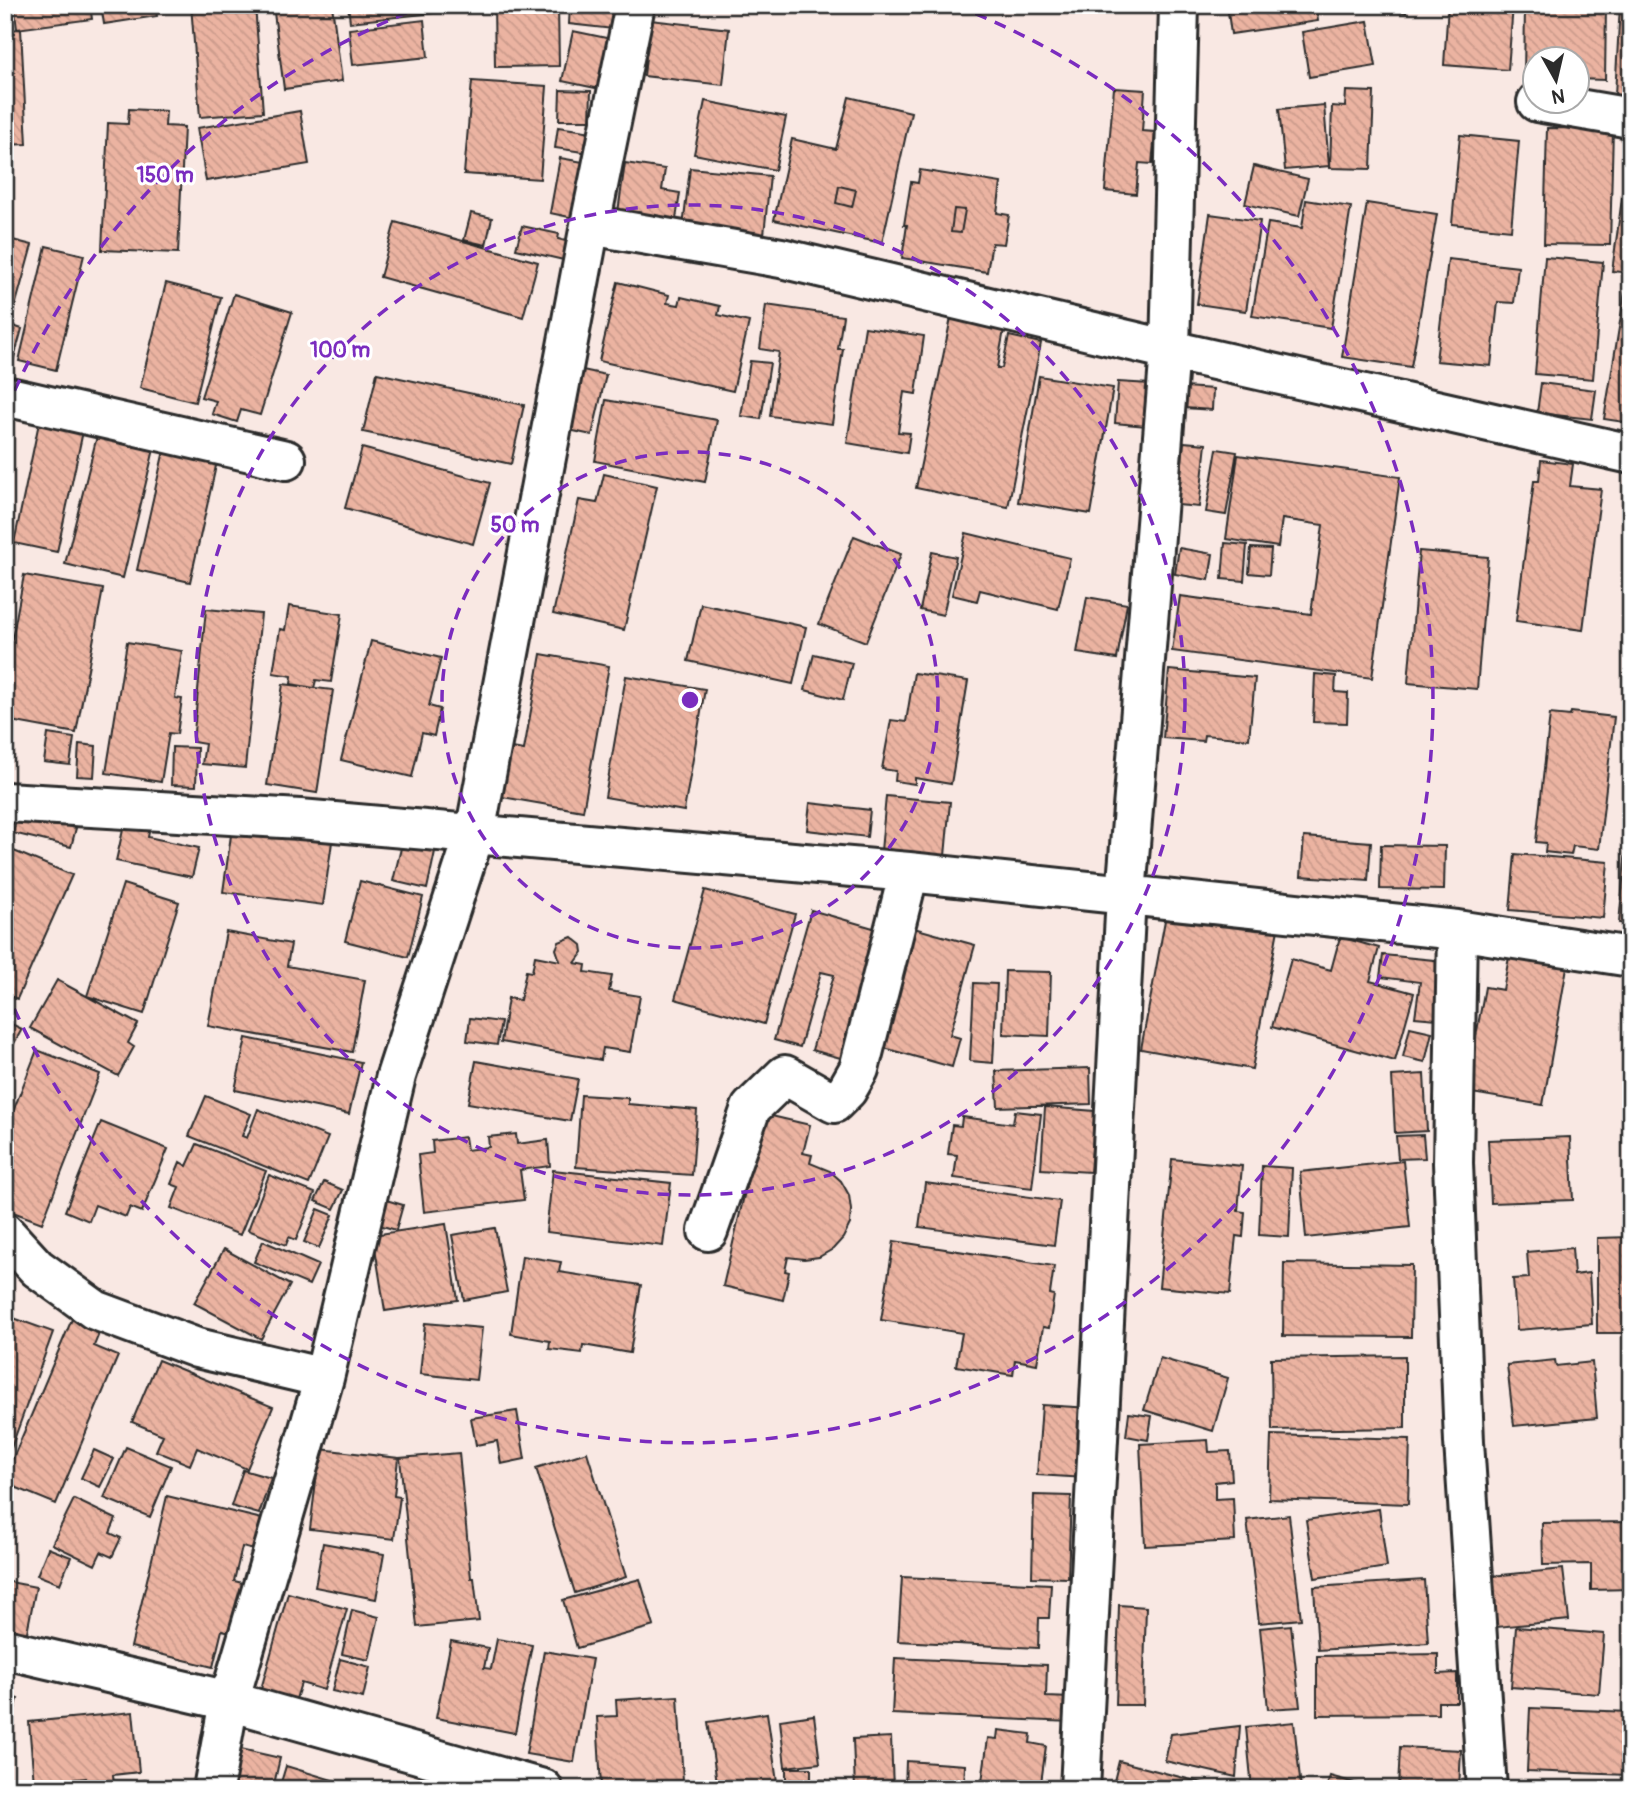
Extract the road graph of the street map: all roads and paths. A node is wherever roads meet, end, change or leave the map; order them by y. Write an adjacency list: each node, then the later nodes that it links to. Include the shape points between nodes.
1 (635, 5): 5 (street)
2 (1179, 5): 6 (street)
3 (1590, 111): 4 (street)
4 (1631, 118)
5 (590, 225): 6 (street, via 781,258); 11 (street)
6 (1170, 350): 8 (street); 13 (street)
7 (5, 396): 9 (street)
8 (1631, 454)
9 (286, 460)
10 (5, 802): 11 (street)
11 (475, 833): 12 (street); 18 (street, via 396,1076)
12 (909, 872): 13 (street); 16 (street, via 859,1069 834,1102 785,1075 751,1108)
13 (1126, 895): 14 (street); 23 (street)
14 (1457, 930): 15 (street); 24 (street, via 1453,1163 1464,1442)
15 (1631, 957)
16 (708, 1231)
17 (5, 1233): 18 (street, via 37,1268 95,1310 197,1348)
18 (324, 1378): 20 (street)
19 (5, 1649): 20 (street)
20 (229, 1701): 21 (street); 22 (street)
21 (213, 1789)
22 (543, 1789)
23 (1080, 1789)
24 (1487, 1789)

